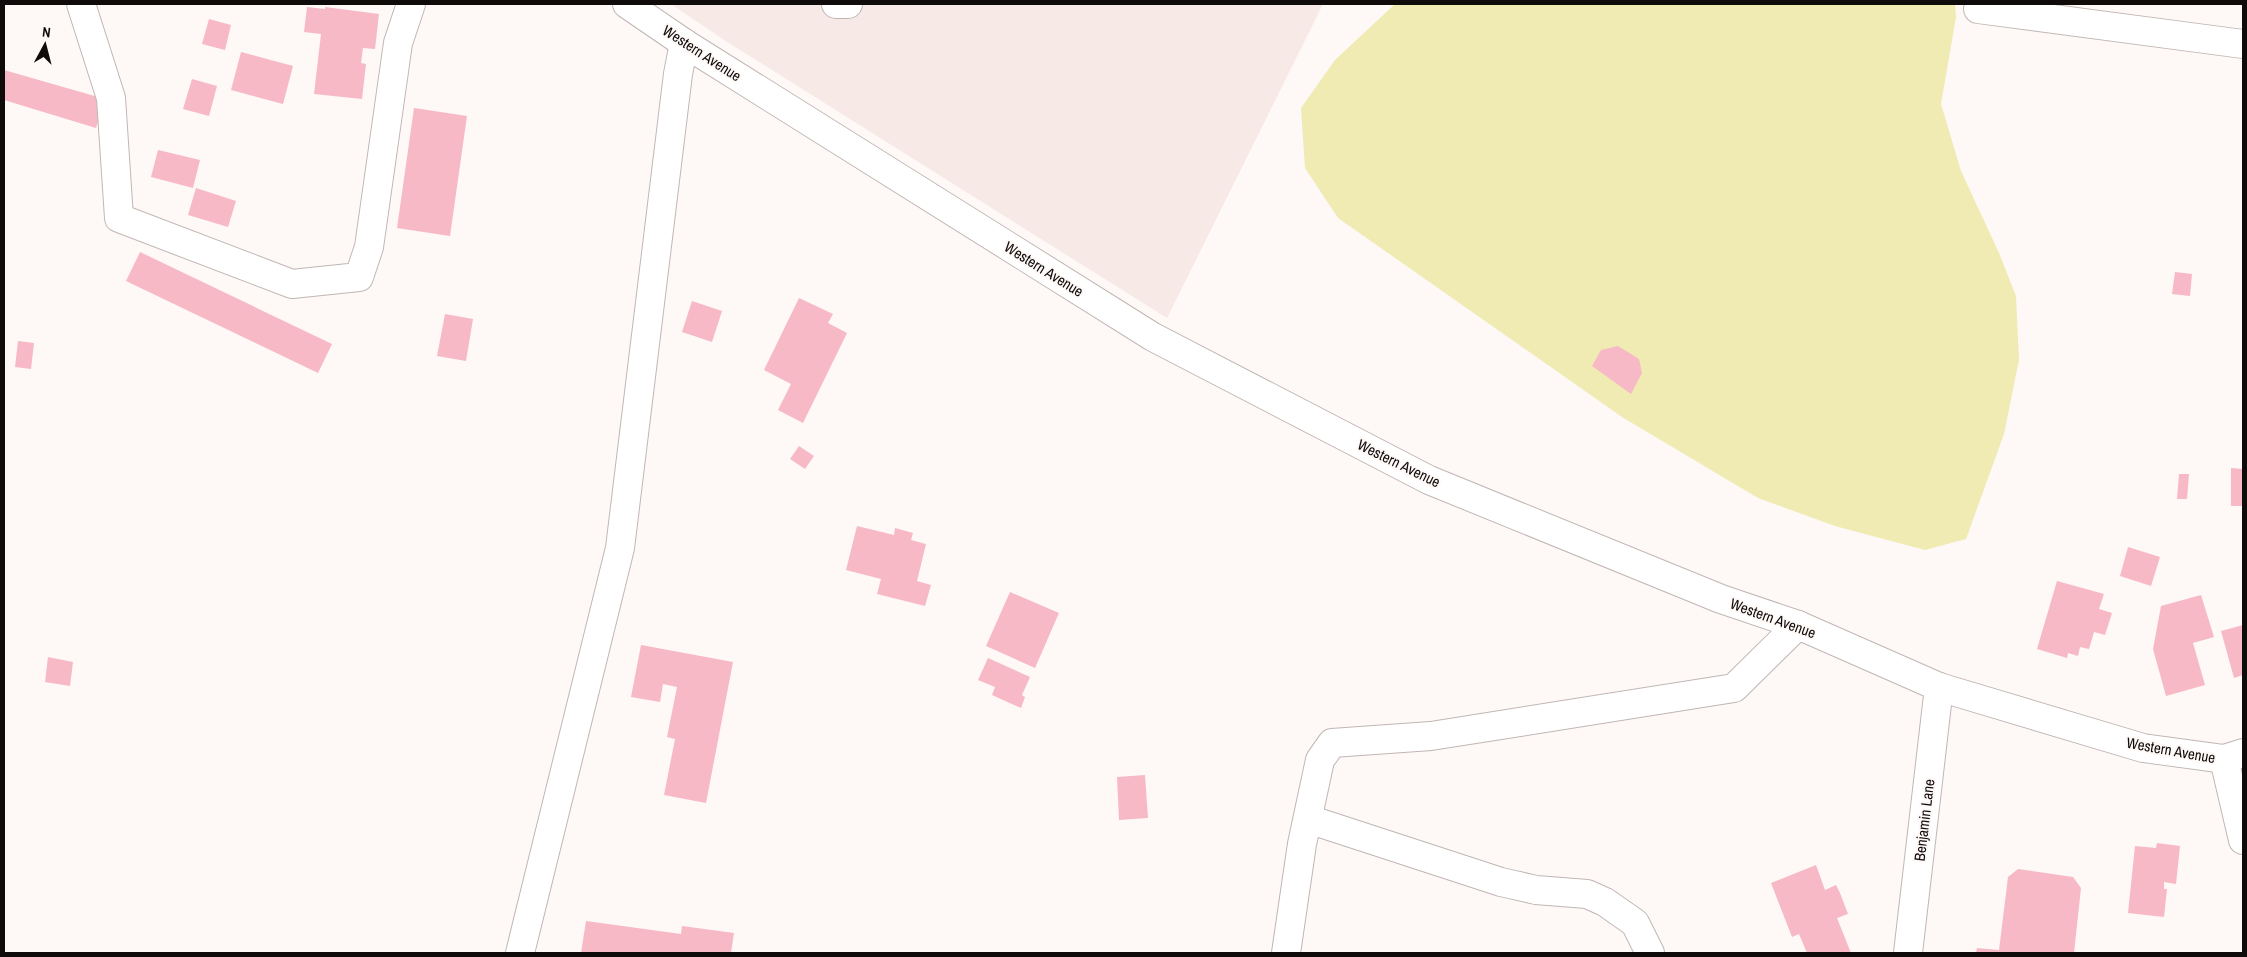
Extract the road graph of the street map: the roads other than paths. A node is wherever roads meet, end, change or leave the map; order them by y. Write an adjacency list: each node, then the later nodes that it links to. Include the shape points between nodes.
1 (81, 4): 2 (street, via 111,98 119,218 292,284 359,278 369,248 398,43)
2 (411, 4)
3 (627, 4): 7 (street, Western Avenue)
4 (836, 4): 5 (street)
5 (848, 4)
6 (1978, 9): 8 (street)
7 (684, 43): 9 (street, Western Avenue, via 1153,336 1429,480 1721,599); 14 (street, via 620,548)
8 (2243, 44)
9 (1798, 625): 10 (street, Western Avenue); 12 (street, via 1734,688 1431,736 1332,743 1320,760)
10 (1939, 687): 11 (street, Western Avenue, via 2143,748); 17 (street, Benjamin Lane)
11 (2234, 756): 13 (street)
12 (1308, 819): 15 (street); 16 (street, via 1501,882 1536,890 1587,894 1635,923)
13 (2243, 840)
14 (520, 953)
15 (1286, 953)
16 (1650, 953)
17 (1908, 953)

